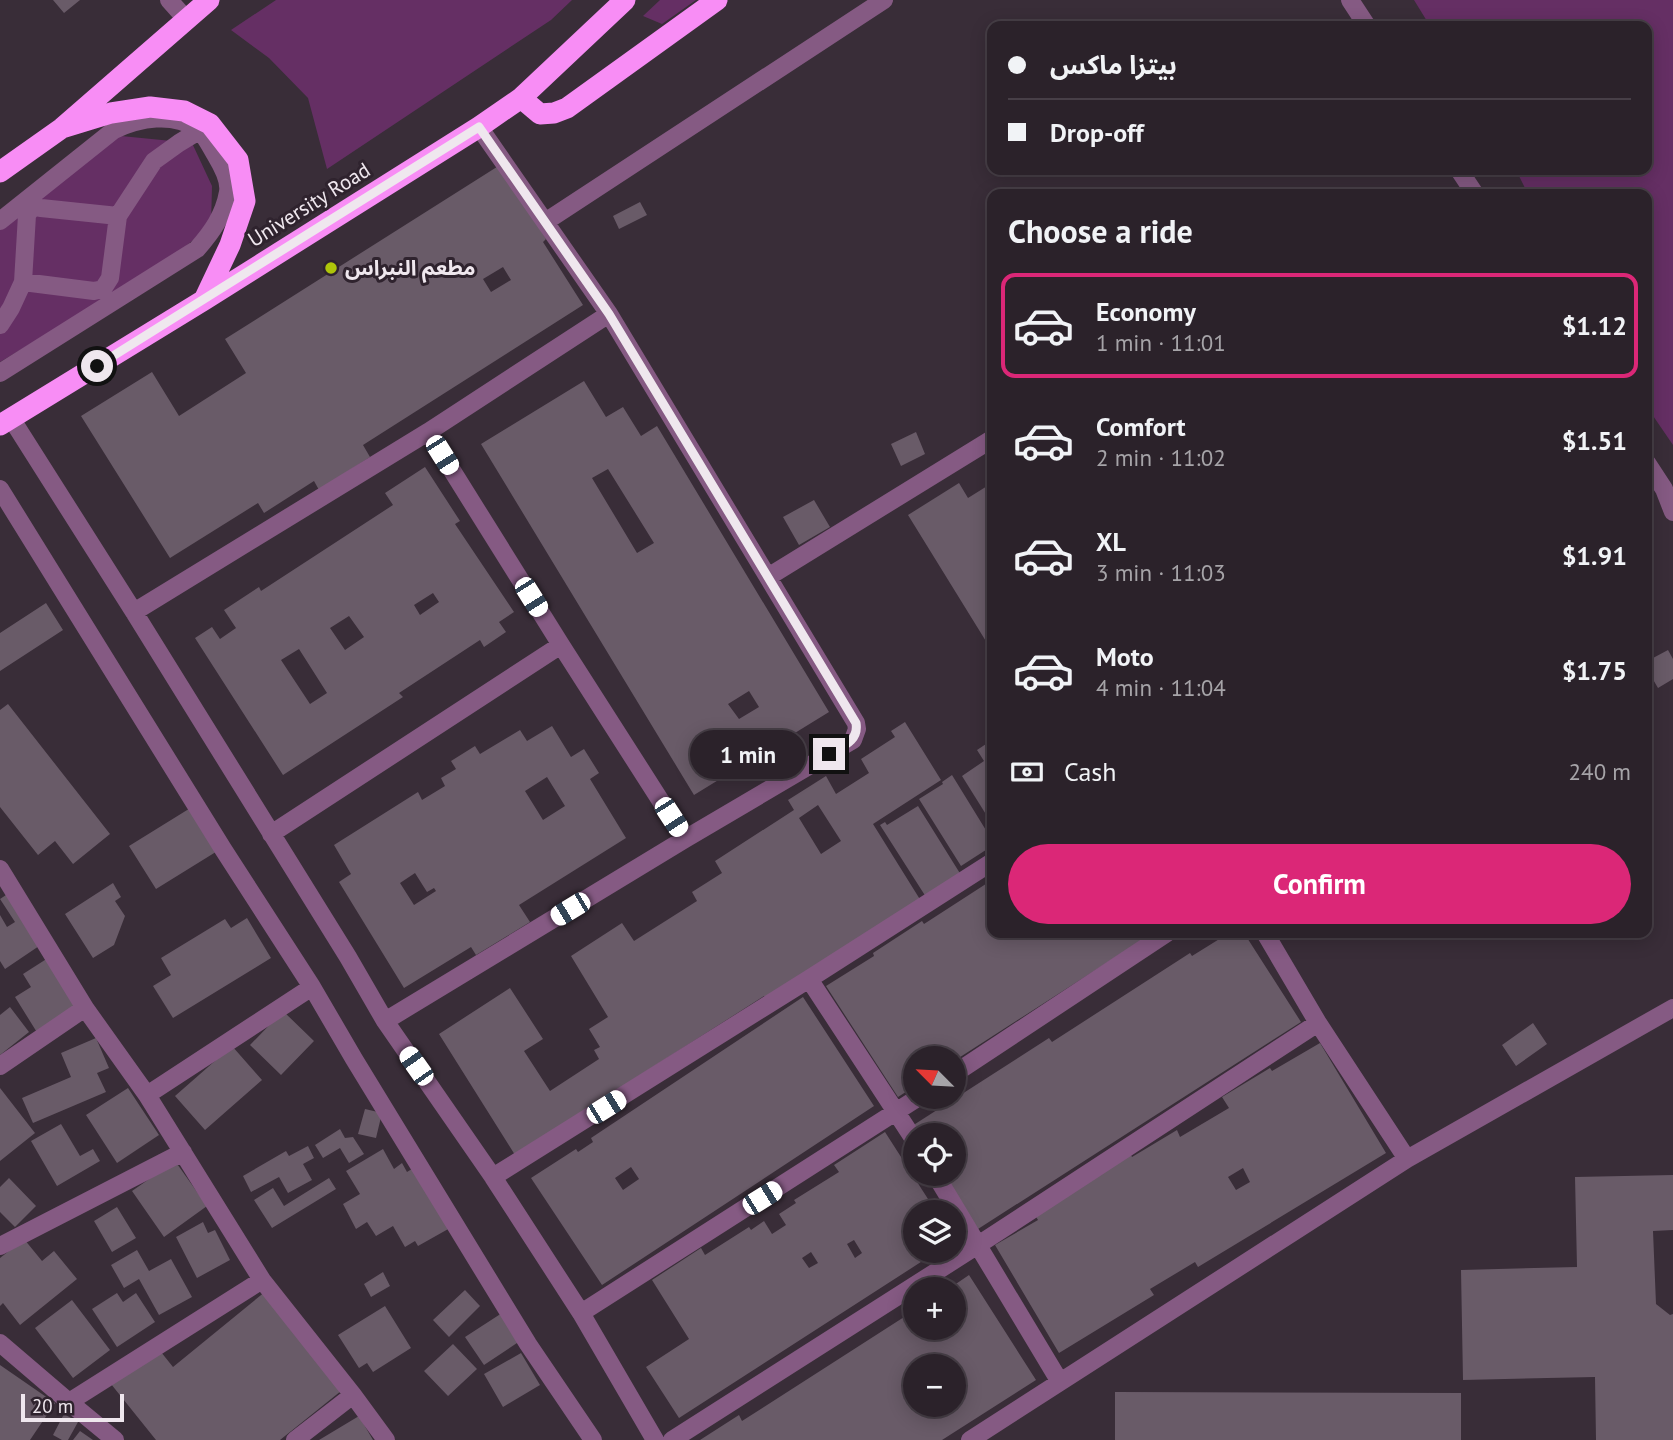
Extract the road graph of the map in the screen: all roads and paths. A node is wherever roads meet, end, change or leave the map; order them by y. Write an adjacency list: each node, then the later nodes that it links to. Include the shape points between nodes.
1 (169, 0): 7 (street)
2 (209, 0): 7 (highway)
3 (625, 0): 9 (highway, University Road)
4 (717, 0): 9 (highway, via 567,108 540,114)
5 (884, 0): 17 (street)
6 (1350, 0): 8 (street)
7 (186, 19): 12 (highway)
8 (1364, 21)
9 (521, 98): 11 (highway, University Road)
10 (205, 127): 12 (highway, via 184,111 150,107); 14 (street, via 160,117 132,121 114,130); 15 (street, via 154,161); 19 (street, via 228,185 214,230 197,249); 20 (highway, via 238,160 245,201)
11 (479, 127): 17 (street); 20 (highway, University Road)
12 (62, 128): 13 (highway)
13 (0, 172)
14 (26, 206): 15 (street); 16 (street); 18 (street)
15 (118, 216): 19 (street)
16 (0, 221)
17 (545, 222): 21 (street)
18 (23, 282): 19 (street, via 94,291); 22 (street)
19 (106, 297): 23 (street)
20 (204, 300): 24 (highway, University Road)
21 (609, 314): 25 (street); 30 (street)
22 (0, 325)
23 (0, 373)
24 (5, 422): 31 (street)
25 (428, 432): 31 (street); 32 (street)
26 (987, 442): 30 (street)
27 (1652, 471): 29 (street)
28 (0, 489): 41 (street)
29 (1673, 512)
30 (768, 577): 34 (street, via 858,729 853,740)
31 (134, 612): 33 (street)
32 (561, 645): 33 (street); 34 (street)
33 (271, 835): 44 (street)
34 (685, 839): 44 (street)
35 (987, 865): 40 (street)
36 (0, 869): 37 (street)
37 (6, 892): 42 (street)
38 (1159, 938): 47 (street)
39 (1268, 938): 45 (street)
40 (809, 979): 50 (street); 54 (street)
41 (312, 987): 48 (street); 68 (street, via 528,1344)
42 (85, 1008): 46 (street); 48 (street)
43 (1673, 1008): 53 (street)
44 (385, 1021): 54 (street)
45 (1318, 1023): 53 (street); 56 (street)
46 (0, 1066)
47 (966, 1066)
48 (147, 1095): 52 (street)
49 (903, 1108): 50 (street)
50 (898, 1112): 51 (street); 59 (street)
51 (904, 1123)
52 (183, 1152): 57 (street); 58 (street)
53 (1407, 1159): 61 (street)
54 (493, 1177): 59 (street)
55 (943, 1186): 56 (street)
56 (978, 1245): 61 (street); 70 (street)
57 (0, 1246)
58 (262, 1280): 62 (street); 63 (street)
59 (580, 1313): 69 (street)
60 (0, 1343): 63 (street)
61 (1060, 1382): 64 (street)
62 (353, 1395): 66 (street); 67 (street)
63 (69, 1402): 65 (street)
64 (988, 1435): 71 (street)
65 (116, 1440)
66 (295, 1440)
67 (386, 1440)
68 (593, 1440)
69 (655, 1440)
70 (672, 1440)
71 (970, 1440)

